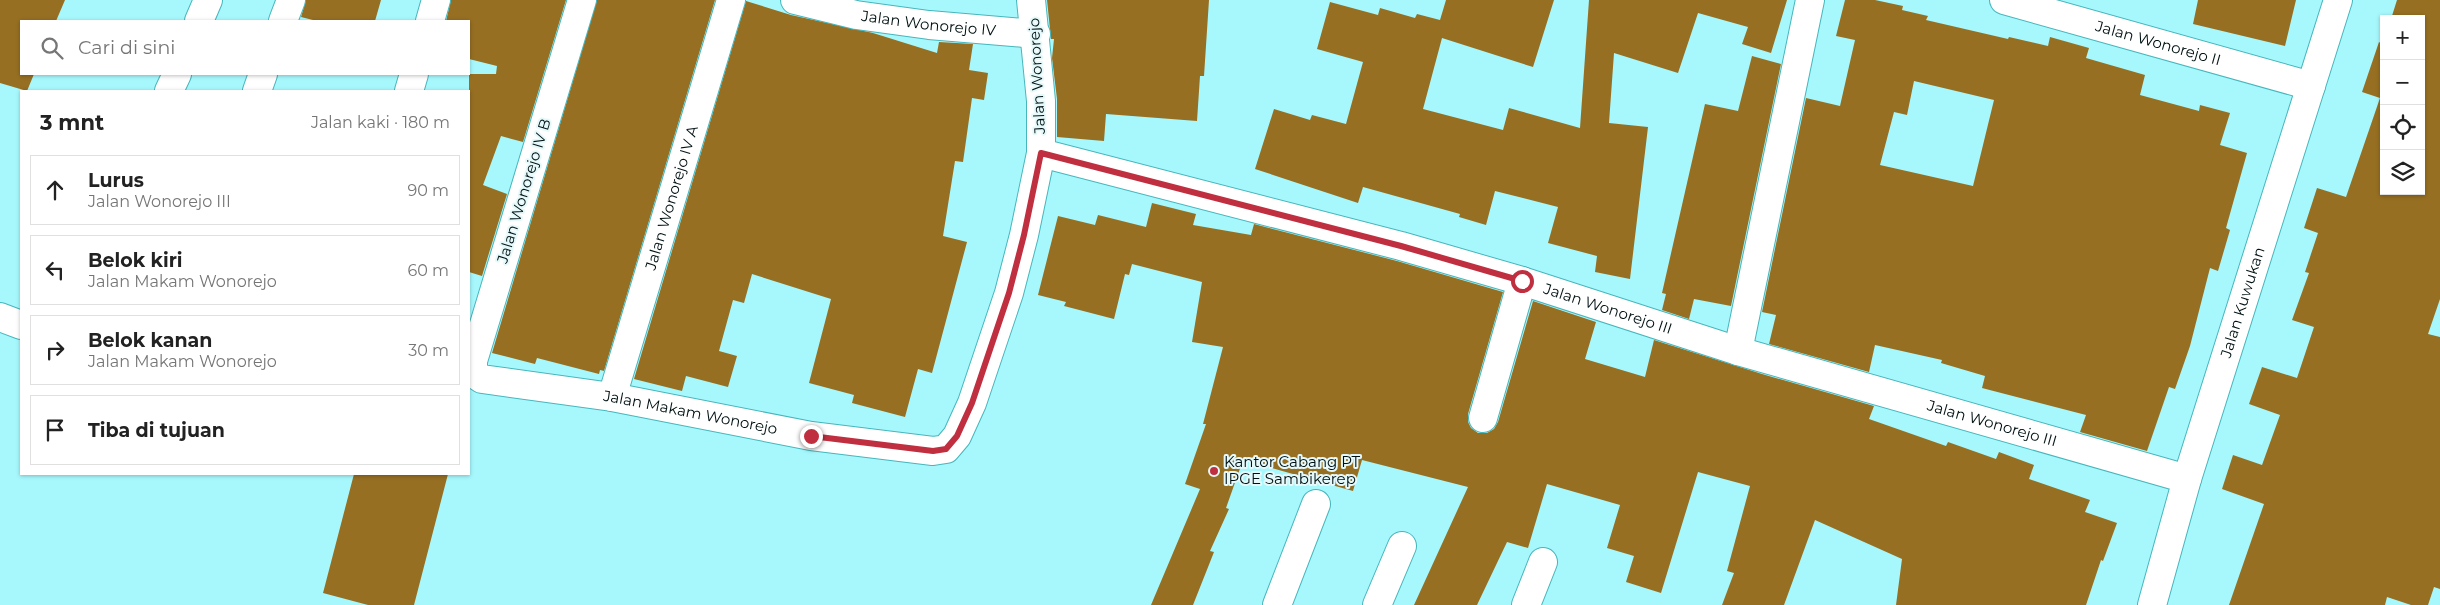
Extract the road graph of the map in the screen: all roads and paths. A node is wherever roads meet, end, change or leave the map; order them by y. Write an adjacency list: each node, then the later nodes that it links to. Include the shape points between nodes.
1 (208, 0): 11 (street)
2 (291, 0): 12 (street)
3 (436, 0): 13 (street)
4 (582, 0): 27 (street, Jalan Wonorejo IV B, via 473,361 474,373)
5 (731, 0): 28 (street, Jalan Wonorejo IV A)
6 (794, 0): 14 (street, Jalan Wonorejo IV, via 856,15)
7 (1031, 0): 14 (street, Jalan Wonorejo)
8 (1810, 0): 26 (street)
9 (2004, 0): 18 (street, Jalan Wonorejo II)
10 (2338, 0): 18 (street, Jalan Kuwukan)
11 (199, 20)
12 (283, 20)
13 (430, 20)
14 (1036, 34): 22 (street, Jalan Wonorejo)
15 (177, 75): 19 (street)
16 (263, 75): 20 (street)
17 (414, 75): 21 (street)
18 (2311, 86): 30 (street, Jalan Kuwukan)
19 (169, 90)
20 (256, 90)
21 (409, 90)
22 (1041, 153): 23 (street, Jalan Wonorejo III, via 1401,246); 28 (street, Jalan Makam Wonorejo, via 1009,293 972,403 957,436 946,449 933,451 811,436)
23 (1522, 281): 26 (street, Jalan Wonorejo III); 29 (street)
24 (0, 317): 25 (street)
25 (20, 325)
26 (1738, 352): 30 (street, Jalan Wonorejo III)
27 (482, 379): 28 (street, Jalan Makam Wonorejo)
28 (612, 397)
29 (1483, 418)
30 (2187, 479): 37 (street, Jalan Kuwukan)
31 (1316, 504): 34 (street)
32 (1402, 546): 35 (street)
33 (1543, 562): 36 (street)
34 (1277, 605)
35 (1377, 605)
36 (1526, 605)
37 (2152, 605)

